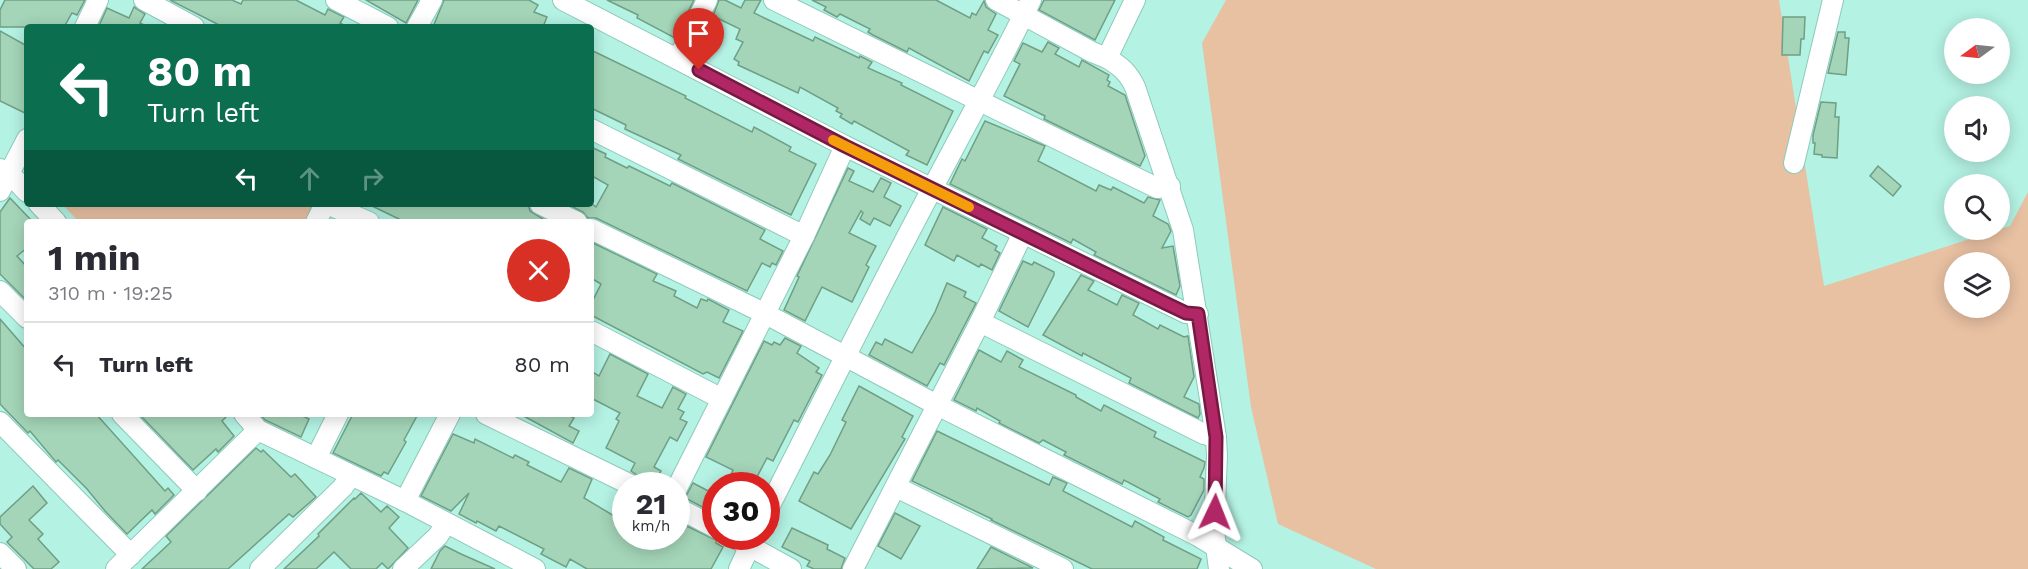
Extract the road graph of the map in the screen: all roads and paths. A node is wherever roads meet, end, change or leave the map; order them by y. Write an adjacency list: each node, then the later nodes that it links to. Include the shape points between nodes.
1 (98, 0): 12 (street)
2 (144, 0): 13 (street)
3 (336, 0): 14 (street)
4 (432, 0): 15 (street)
5 (563, 0): 17 (street)
6 (707, 0): 17 (street)
7 (774, 0): 18 (street)
8 (996, 0): 11 (street)
9 (1136, 0): 16 (street)
10 (1833, 0): 22 (street)
11 (1028, 7): 16 (street, via 1092,52); 18 (street)
12 (86, 24)
13 (188, 24)
14 (382, 24)
15 (419, 24)
16 (1107, 58): 24 (street, via 1129,75)
17 (678, 59): 21 (street)
18 (980, 102): 24 (street, via 1157,188); 26 (street)
19 (594, 131): 36 (street)
20 (24, 143): 23 (street)
21 (845, 146): 26 (street); 36 (street)
22 (1794, 163)
23 (4, 171): 25 (street); 27 (street)
24 (1170, 186): 39 (street, via 1183,230)
25 (24, 189)
26 (932, 189): 35 (street); 43 (street)
27 (0, 191)
28 (42, 207): 31 (street)
29 (333, 207): 32 (street)
30 (546, 207): 33 (street)
31 (53, 219)
32 (362, 219)
33 (571, 219)
34 (594, 230): 38 (street)
35 (1023, 233): 39 (street, via 1186,313); 41 (street)
36 (804, 236): 38 (street)
37 (0, 291): 40 (street)
38 (764, 313): 43 (street); 44 (street)
39 (1198, 314): 53 (street)
40 (24, 315)
41 (980, 322): 45 (street); 53 (street)
42 (594, 334): 44 (street)
43 (845, 356): 45 (street); 58 (street)
44 (722, 399): 55 (street)
45 (937, 405): 59 (street); 63 (street)
46 (125, 417): 60 (street)
47 (247, 417): 52 (street)
48 (336, 417): 54 (street)
49 (448, 417): 61 (street)
50 (492, 417): 57 (street)
51 (0, 422): 67 (street)
52 (258, 430): 54 (street); 60 (street)
53 (1216, 437): 63 (street)
54 (316, 458): 56 (street)
55 (685, 472)
56 (351, 476): 61 (street); 70 (street)
57 (612, 476)
58 (780, 485)
59 (896, 487): 75 (street); 76 (street)
60 (197, 491): 67 (street)
61 (405, 501): 62 (street)
62 (447, 523): 71 (street); 72 (street)
63 (1217, 546): 77 (street); 78 (street)
64 (744, 550): 73 (street)
65 (762, 550): 74 (street)
66 (0, 553): 68 (street)
67 (131, 555): 69 (street)
68 (16, 569)
69 (117, 569)
70 (260, 569)
71 (403, 569)
72 (535, 569)
73 (739, 569)
74 (791, 569)
75 (853, 569)
76 (1063, 569)
77 (1218, 569)
78 (1251, 569)

